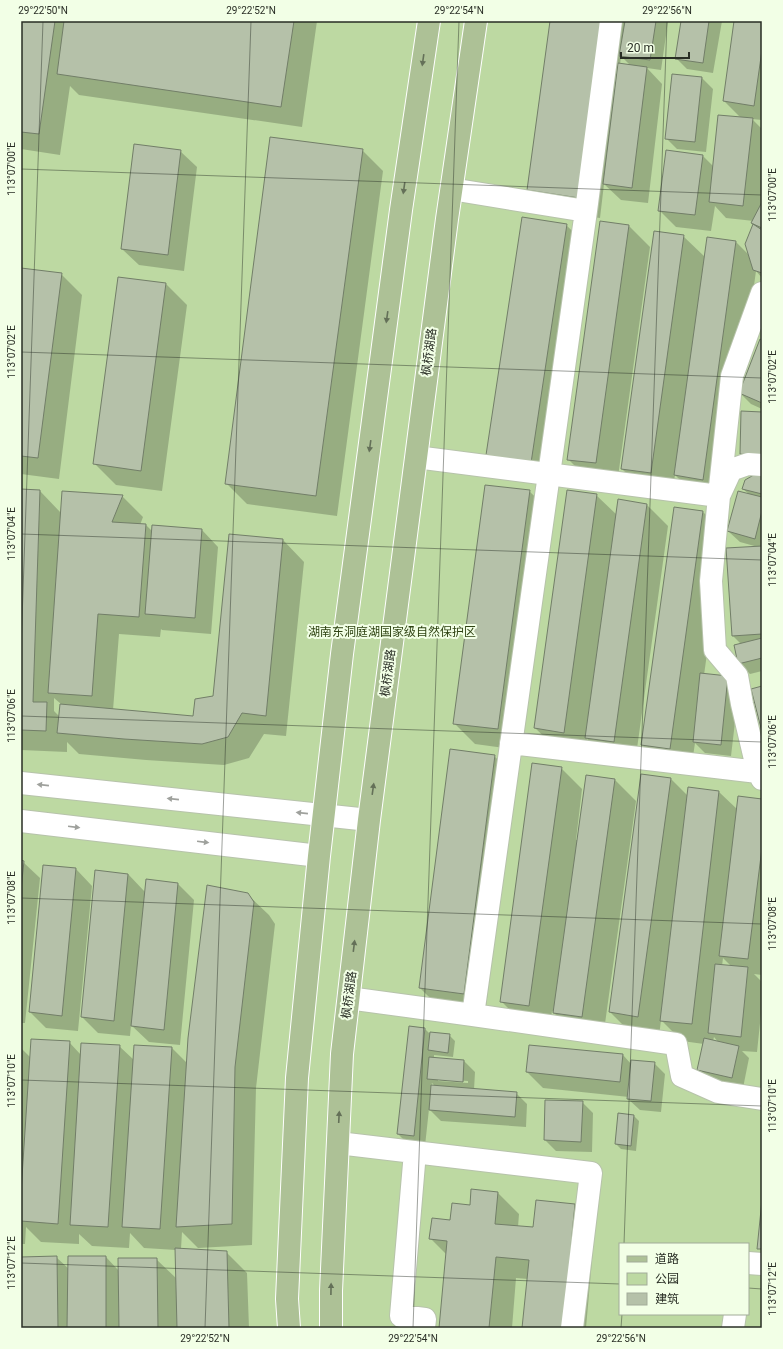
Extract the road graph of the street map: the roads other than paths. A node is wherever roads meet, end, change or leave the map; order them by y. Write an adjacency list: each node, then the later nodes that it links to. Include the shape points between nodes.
1 (429, 21): 14 (main road, one-way to 14, via 400,218)
2 (476, 21): 4 (main road, 枫桥湖路)
3 (611, 21): 5 (street)
4 (451, 190): 5 (street); 7 (main road, 枫桥湖路)
5 (586, 211): 9 (street)
6 (762, 293): 10 (street, via 732,376)
7 (416, 456): 9 (street); 15 (main road, 枫桥湖路, one-way to 7)
8 (762, 465): 10 (street, via 748,464 731,470)
9 (549, 474): 10 (street); 11 (street)
10 (719, 496): 12 (street, via 711,581 715,650 737,676)
11 (511, 743): 12 (street); 19 (street)
12 (760, 775)
13 (21, 783): 14 (street, one-way to 13)
14 (324, 815): 15 (street); 17 (main road)
15 (369, 820): 18 (main road, 枫桥湖路, one-way to 15)
16 (21, 821): 17 (street, one-way to 17)
17 (319, 856): 26 (main road, via 297,1078 287,1299)
18 (348, 998): 19 (street); 21 (main road, 枫桥湖路, one-way to 18, via 342,1054)
19 (474, 1015): 20 (street, via 676,1044 682,1076 718,1092)
20 (762, 1098)
21 (338, 1143): 22 (street); 27 (main road, 枫桥湖路, one-way to 21, via 330,1291)
22 (415, 1152): 28 (street, via 401,1316 425,1319); 29 (street, via 591,1173)
23 (749, 1263): 24 (street)
24 (762, 1264)
25 (735, 1315): 30 (street)
26 (289, 1328)
27 (331, 1328)
28 (424, 1328)
29 (572, 1328)
30 (733, 1328)

